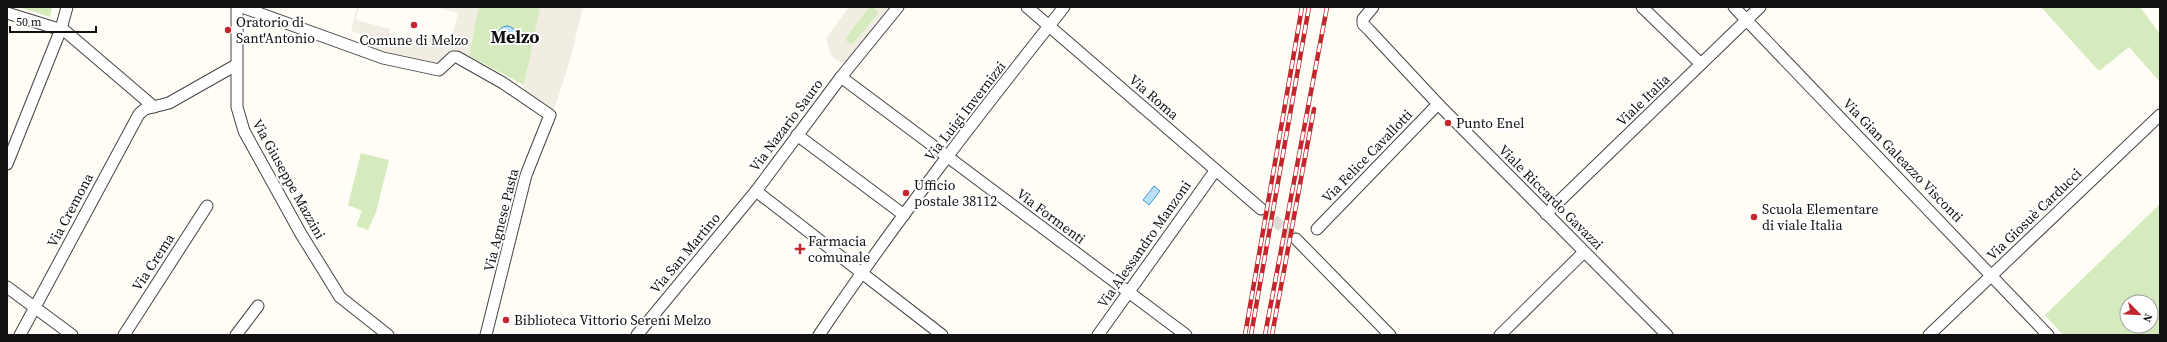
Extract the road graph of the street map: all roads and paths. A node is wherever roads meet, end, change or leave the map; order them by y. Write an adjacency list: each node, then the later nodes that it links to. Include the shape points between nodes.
1 (66, 7): 14 (street)
2 (237, 7): 16 (street, Via Giuseppe Mazzini)
3 (242, 7): 44 (street, Via Agnese Pasta, via 383,58 439,70 453,57 459,58 550,115 525,182)
4 (898, 7): 17 (street, Via Nazario Sauro)
5 (1027, 7): 13 (street, Via Roma)
6 (1064, 7): 13 (street, Via Luigi Invernizzi)
7 (1373, 7): 18 (street, Viale Riccardo Gavazzi, via 1363,19 1365,26)
8 (1642, 7): 15 (street)
9 (1734, 7): 12 (street, Via Gian Galeazzo Visconti)
10 (1760, 7): 12 (street, Viale Italia)
11 (7, 12): 14 (street)
12 (1747, 20): 15 (street, Viale Italia); 34 (street, Via Gian Galeazzo Visconti)
13 (1050, 26): 22 (street, Via Luigi Invernizzi); 24 (street, Via Roma)
14 (62, 29): 19 (street); 23 (street)
15 (1701, 64): 28 (street, Viale Italia)
16 (236, 65): 19 (street, Via Cremona, via 169,103); 43 (street, Via Giuseppe Mazzini, via 239,119 301,234 342,299)
17 (841, 77): 21 (street, Via Nazario Sauro); 22 (street, Via Formenti)
18 (1438, 104): 28 (street, Viale Riccardo Gavazzi); 30 (street, Via Felice Cavallotti)
19 (154, 107): 38 (street, Via Cremona, via 145,109 137,116)
20 (2160, 115): 34 (street, Via Giosuè Carducci)
21 (797, 135): 25 (street, Via Nazario Sauro); 29 (street)
22 (948, 156): 29 (street, Via Luigi Invernizzi); 36 (street, Via Formenti)
23 (7, 164)
24 (1215, 171): 27 (street, Via Roma); 36 (street, Via Alessandro Manzoni)
25 (756, 190): 33 (street); 45 (street, Via San Martino)
26 (207, 206): 41 (street, Via Crema)
27 (1261, 210)
28 (1546, 214): 32 (street, Viale Riccardo Gavazzi)
29 (904, 215): 33 (street, Via Luigi Invernizzi)
30 (1317, 229)
31 (1296, 239): 50 (street)
32 (1584, 252): 51 (street); 52 (street, Viale Riccardo Gavazzi)
33 (861, 272): 46 (street, Via Luigi Invernizzi); 47 (street)
34 (1992, 274): 53 (street, Via Giosuè Carducci); 54 (street, Via Gian Galeazzo Visconti)
35 (7, 287): 38 (street)
36 (1128, 293): 48 (street, Via Alessandro Manzoni); 49 (street, Via Formenti)
37 (258, 306): 42 (street)
38 (35, 308): 39 (street, Via Cremona); 40 (street)
39 (20, 335)
40 (72, 335)
41 (124, 335)
42 (236, 335)
43 (388, 335)
44 (486, 335)
45 (637, 335)
46 (819, 335)
47 (941, 335)
48 (1098, 335)
49 (1186, 335)
50 (1390, 335)
51 (1500, 335)
52 (1667, 335)
53 (1929, 335)
54 (2048, 335)

